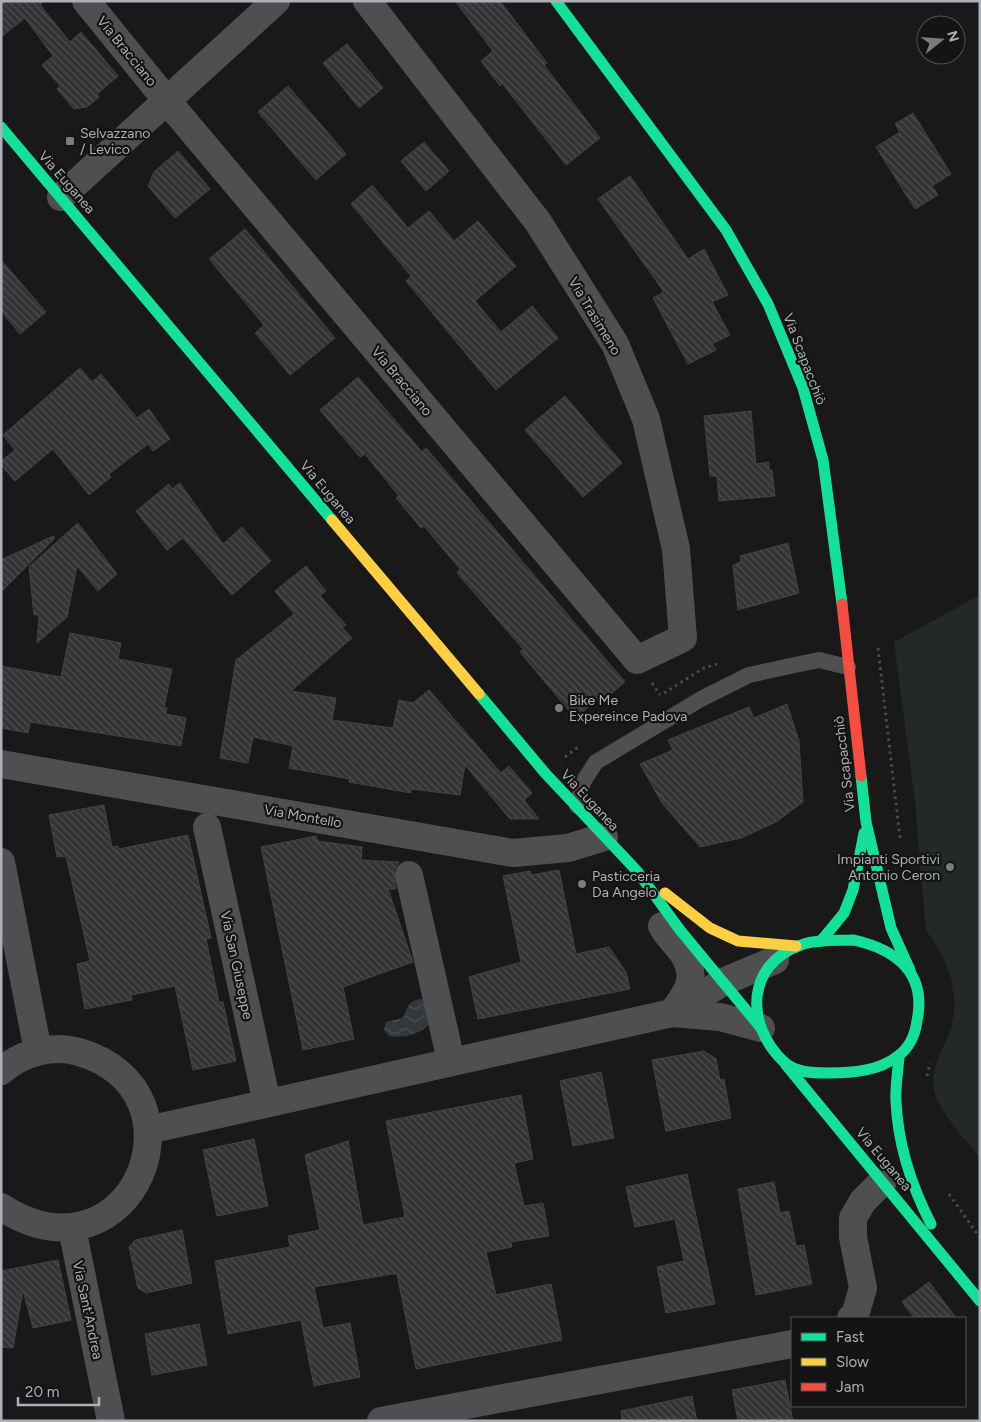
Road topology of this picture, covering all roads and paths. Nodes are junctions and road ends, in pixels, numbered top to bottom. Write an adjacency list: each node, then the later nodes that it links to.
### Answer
1 (86, 1): 5 (street, Via Bracciano)
2 (276, 1): 5 (street)
3 (367, 1): 8 (street, Via Trasimeno)
4 (556, 1): 9 (street, Via Scapacchiò)
5 (168, 102): 7 (street); 8 (street, Via Bracciano)
6 (1, 127): 7 (street, Via Euganea)
7 (61, 197): 11 (street, Via Euganea)
8 (636, 660)
9 (848, 667): 11 (lane); 12 (street, Via Scapacchiò)
10 (1, 764): 14 (street, Via Montello)
11 (578, 806): 14 (street, Via Euganea)
12 (866, 822): 18 (street, Via Scapacchiò); 20 (street, Via Scapacchiò)
13 (207, 827): 29 (street, Via San Giuseppe)
14 (604, 838): 16 (street, Via Euganea)
15 (1, 862): 24 (street)
16 (637, 872): 19 (street, Via Euganea); 21 (street, Via Euganea); 22 (street)
17 (409, 875): 26 (street)
18 (821, 941): 19 (street, Via Euganea); 20 (street, Via Euganea)
19 (785, 953): 21 (street); 23 (street, Via Euganea)
20 (910, 970): 25 (street)
21 (723, 982): 22 (street); 23 (street, Via Euganea)
22 (672, 1013): 23 (street); 26 (street)
23 (761, 1028): 27 (street, Via Euganea)
24 (38, 1051): 28 (street); 30 (street)
25 (900, 1056): 27 (street); 34 (street, Via Euganea)
26 (451, 1061): 29 (street)
27 (786, 1065): 31 (street, Via Euganea)
28 (1, 1071)
29 (267, 1103): 30 (street)
30 (148, 1130): 33 (street)
31 (883, 1181): 34 (street, Via Euganea); 36 (street)
32 (1, 1207): 33 (street)
33 (72, 1228): 38 (street, Via Sant'Andrea)
34 (959, 1273): 35 (street, Via Euganea)
35 (980, 1301)
36 (852, 1317)
37 (791, 1344): 39 (street)
38 (111, 1421)
39 (381, 1421)

